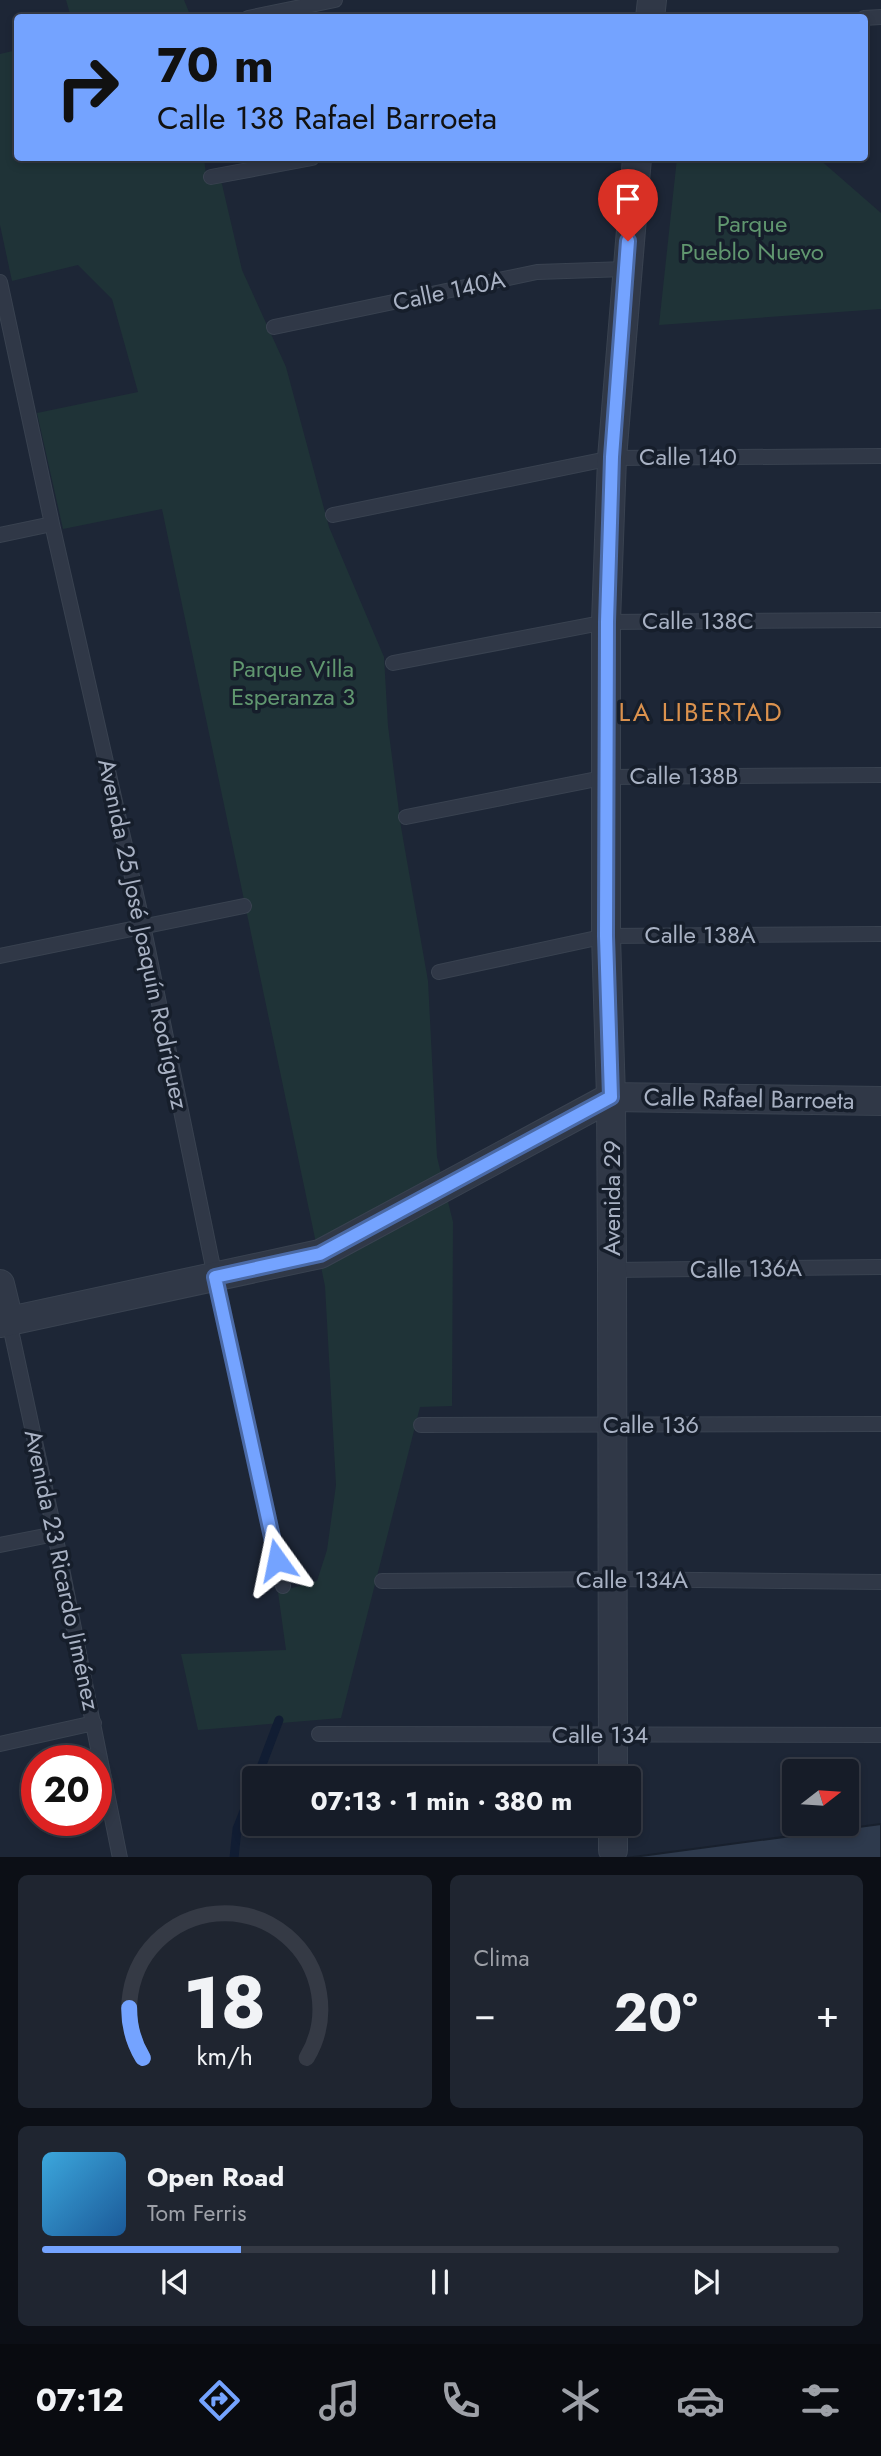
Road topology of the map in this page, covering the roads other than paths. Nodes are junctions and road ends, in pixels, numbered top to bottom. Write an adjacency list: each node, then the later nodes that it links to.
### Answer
1 (335, 0): 2 (lane)
2 (267, 14)
3 (296, 161): 5 (lane)
4 (637, 161): 6 (street, Avenida 29)
5 (211, 177)
6 (626, 269): 8 (lane, Calle 140A); 10 (street, Avenida 29)
7 (0, 282): 12 (lane, Avenida 25 José Joaquín Rodríguez)
8 (274, 327)
9 (881, 456): 10 (lane, Calle 140)
10 (612, 457): 11 (lane, Calle 140); 15 (street, Avenida 29)
11 (333, 515)
12 (51, 524): 13 (lane); 21 (lane, Avenida 25 José Joaquín Rodríguez)
13 (0, 535)
14 (881, 620): 15 (lane, Calle 138C)
15 (607, 622): 16 (lane, Calle 138C); 18 (street, Avenida 29)
16 (393, 663)
17 (881, 775): 18 (lane, Calle 138B)
18 (607, 777): 19 (lane, Calle 138B); 23 (street, Avenida 29)
19 (406, 817)
20 (244, 906): 21 (lane)
21 (143, 925): 24 (lane); 30 (lane, Avenida 25 José Joaquín Rodríguez)
22 (881, 934): 23 (lane, Calle 138A)
23 (606, 936): 25 (lane, Calle 138A); 26 (street, Avenida 29)
24 (0, 956)
25 (439, 972)
26 (611, 1097): 27 (street, Calle Rafael Barroeta); 29 (street, Avenida 29); 30 (street, Calle Rafael Barroeta)
27 (881, 1101)
28 (880, 1267): 29 (lane, Calle 136A)
29 (612, 1270): 35 (street, Avenida 29)
30 (215, 1277): 32 (street, Calle Rafael Barroeta); 41 (lane, Avenida 25 José Joaquín Rodríguez)
31 (0, 1284): 32 (street, Avenida 23 Ricardo Jiménez)
32 (4, 1322): 36 (lane, Avenida 23 Ricardo Jiménez)
33 (881, 1424): 35 (lane, Calle 136)
34 (421, 1425): 35 (lane, Calle 136)
35 (612, 1425): 38 (street, Avenida 29)
36 (55, 1534): 37 (lane); 42 (lane, Avenida 23 Ricardo Jiménez)
37 (0, 1545)
38 (612, 1579): 39 (lane, Calle 134A); 40 (lane, Calle 134A); 44 (street, Avenida 29)
39 (382, 1581)
40 (881, 1582)
41 (283, 1586)
42 (94, 1723): 46 (lane); 48 (lane, Avenida 23 Ricardo Jiménez)
43 (319, 1734): 44 (lane, Calle 134)
44 (613, 1735): 45 (lane, Calle 134); 47 (street, Avenida 29)
45 (881, 1735)
46 (0, 1744)
47 (613, 1766)
48 (120, 1857)

